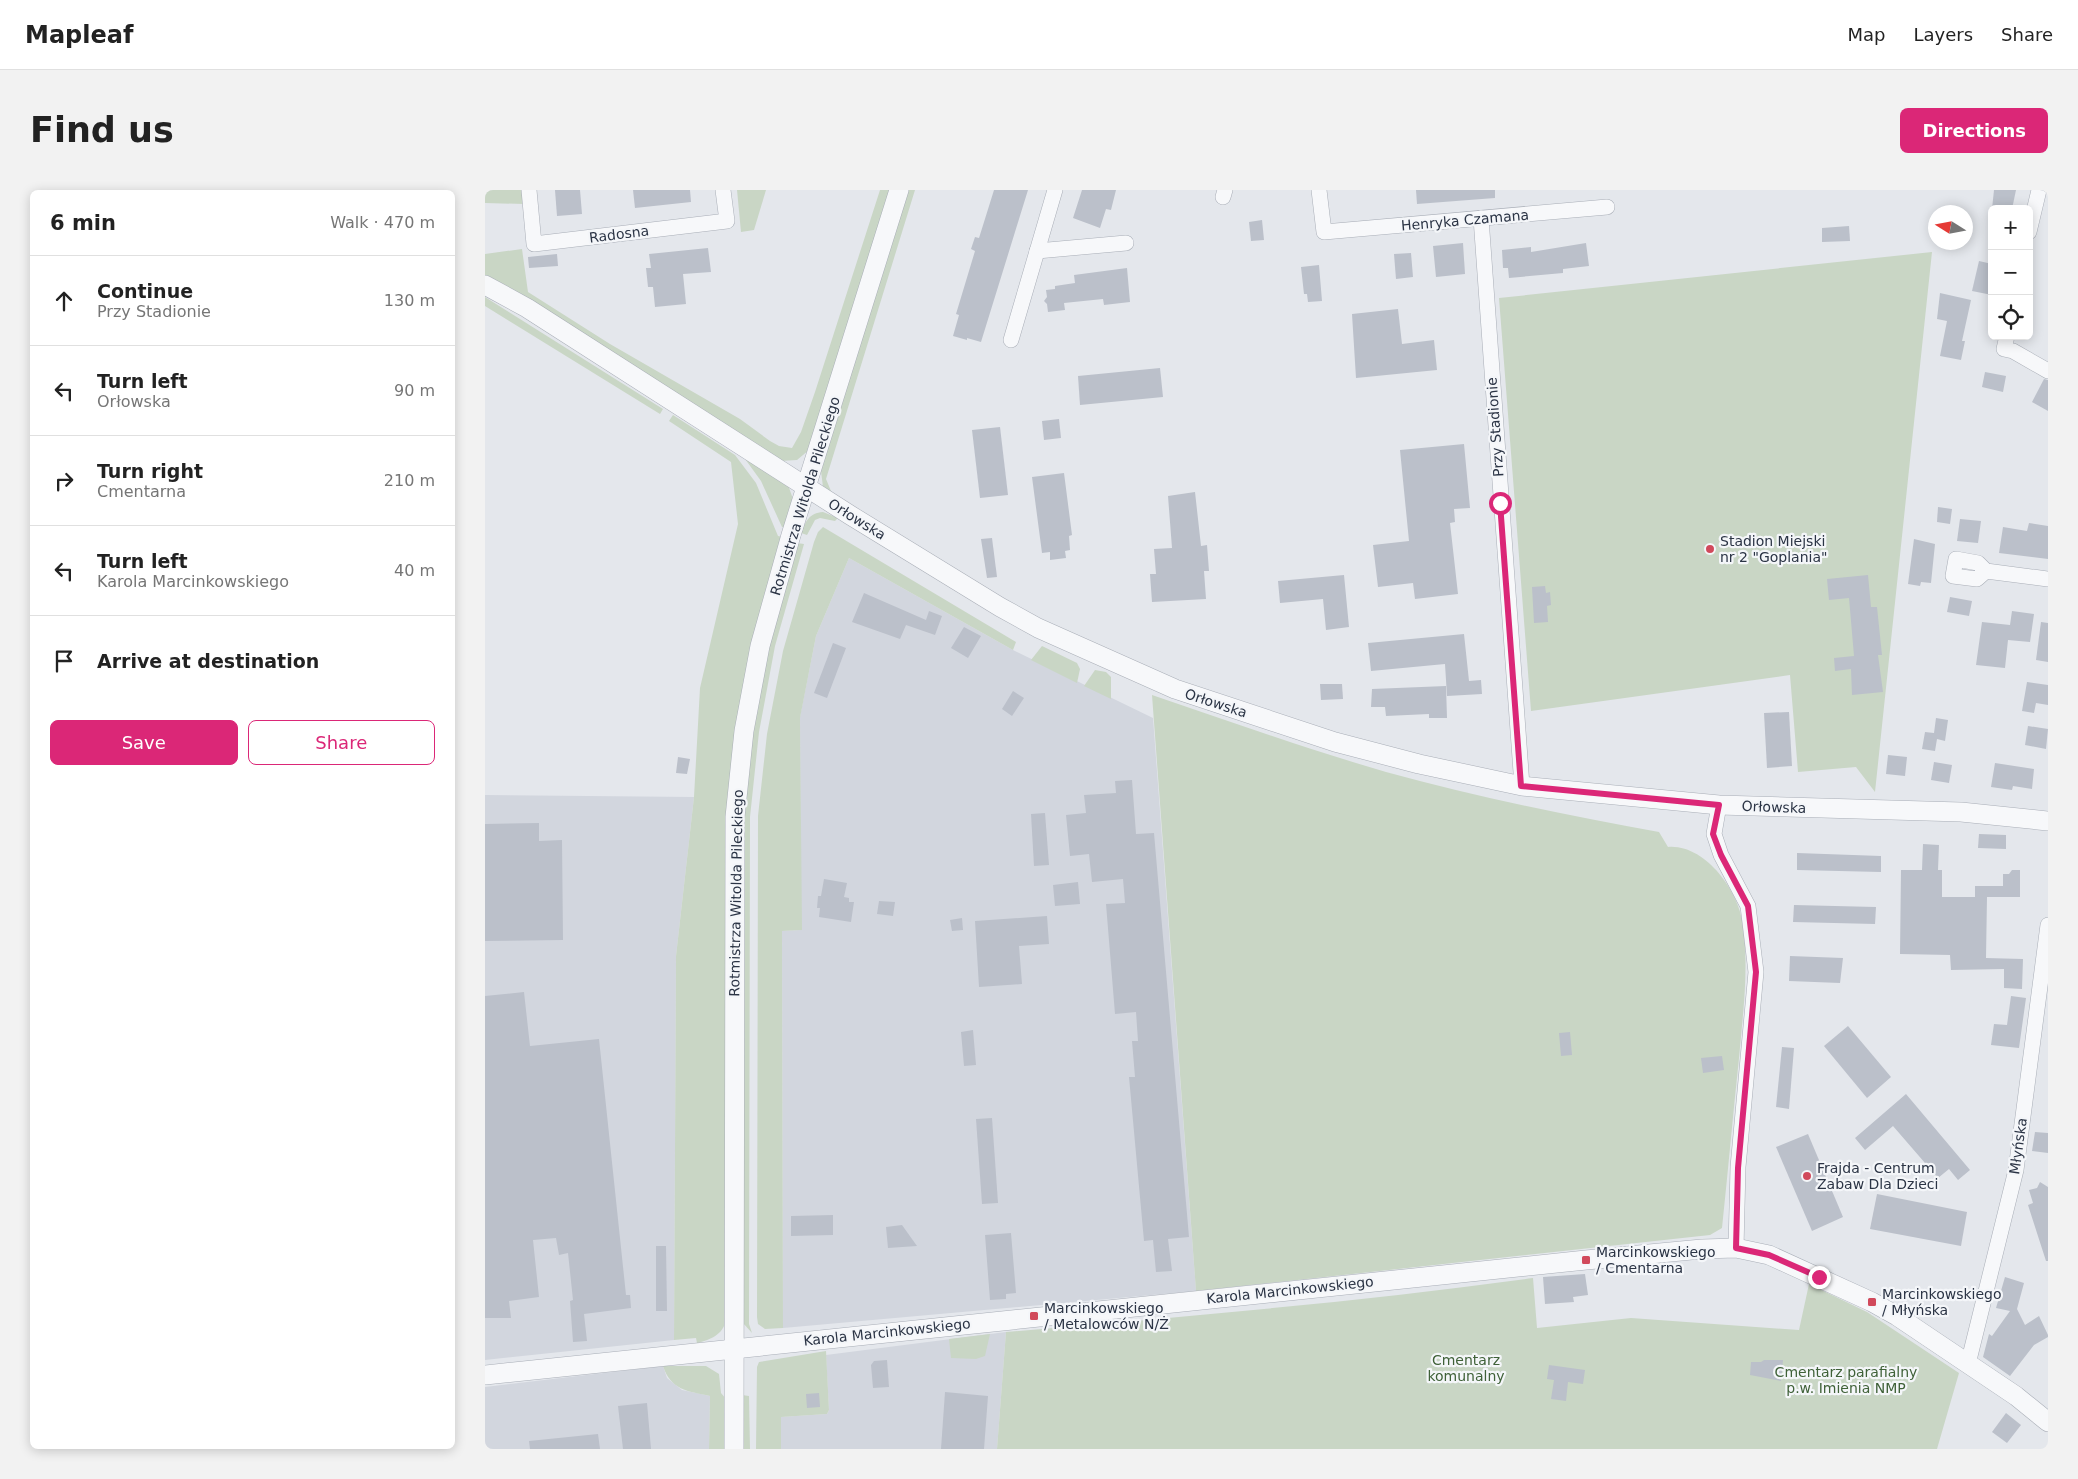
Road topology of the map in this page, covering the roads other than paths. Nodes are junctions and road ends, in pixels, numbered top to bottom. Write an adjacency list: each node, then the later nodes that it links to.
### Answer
1 (529, 190): 2 (street, Radosna)
2 (723, 190)
3 (899, 190): 16 (street, Rotmistrza Witolda Pileckiego)
4 (1055, 190): 11 (street)
5 (1319, 190): 9 (street, Henryka Czamana)
6 (2039, 190): 8 (street)
7 (1607, 207): 9 (street, Henryka Czamana)
8 (2033, 215)
9 (1481, 218): 19 (street, Przy Stadionie)
10 (1126, 243): 11 (street)
11 (1037, 251): 13 (street)
12 (485, 285): 16 (street, Orłowska)
13 (1011, 340)
14 (2006, 340): 15 (street)
15 (2048, 371)
16 (807, 488): 19 (street, Orłowska); 24 (street, Rotmistrza Witolda Pileckiego)
17 (1986, 571): 18 (street)
18 (2048, 578)
19 (1521, 786): 20 (street, Orłowska)
20 (1719, 805): 21 (street, Orłowska); 23 (street)
21 (2048, 821)
22 (2048, 925): 25 (street, Młyńska)
23 (1736, 1248): 24 (street, Karola Marcinkowskiego); 25 (street, Karola Marcinkowskiego)
24 (734, 1348): 26 (street, Karola Marcinkowskiego); 28 (street, Rotmistrza Witolda Pileckiego)
25 (1968, 1364): 27 (street, Karola Marcinkowskiego)
26 (485, 1375)
27 (2048, 1422)
28 (734, 1449)

